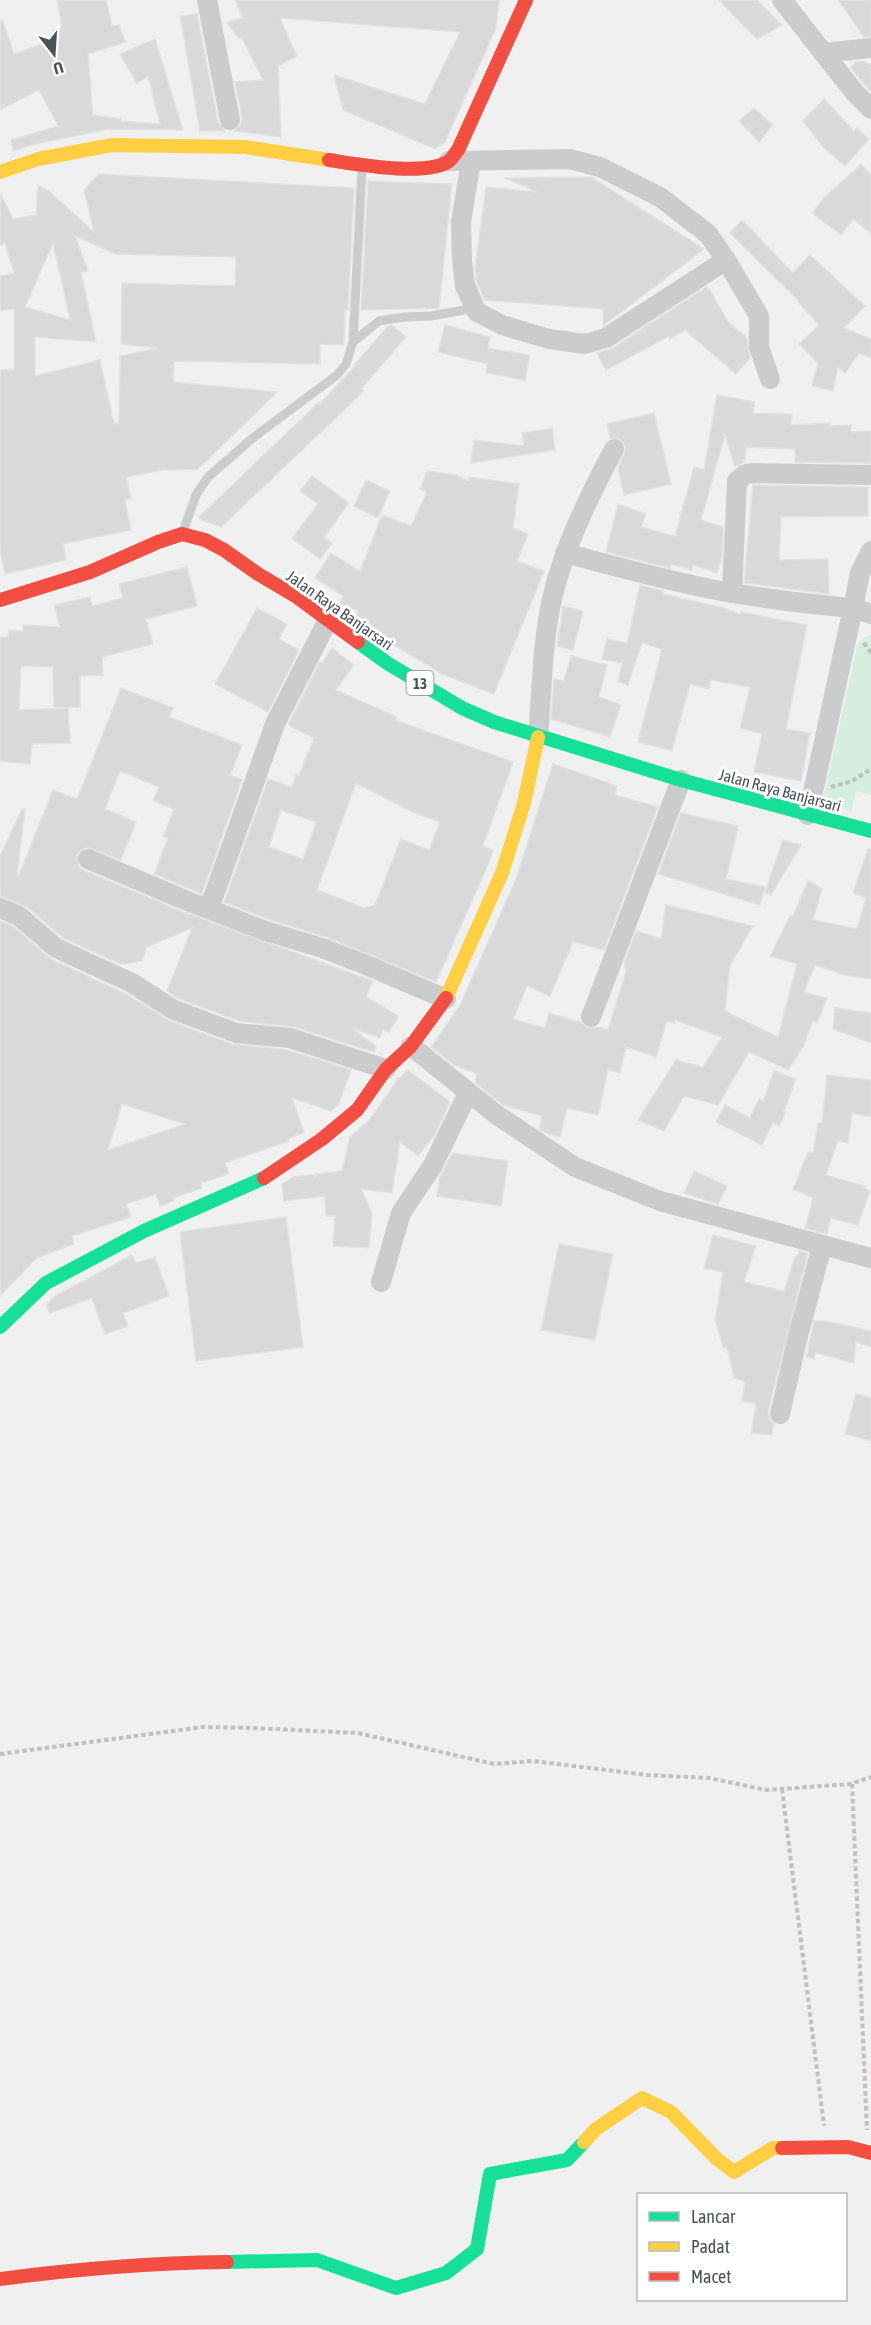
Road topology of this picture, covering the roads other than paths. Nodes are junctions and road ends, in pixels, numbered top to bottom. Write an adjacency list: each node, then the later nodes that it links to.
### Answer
1 (207, 0): 7 (street)
2 (526, 0): 8 (main road)
3 (786, 2): 5 (street)
4 (871, 48): 5 (street)
5 (823, 53): 6 (street)
6 (871, 110)
7 (230, 120)
8 (449, 161): 9 (street); 10 (main road)
9 (471, 161): 12 (street); 13 (street)
10 (362, 165): 11 (main road); 14 (lane)
11 (0, 172)
12 (726, 260): 13 (street); 15 (street)
13 (475, 308): 14 (lane)
14 (353, 342): 18 (lane)
15 (771, 379)
16 (614, 449): 20 (street)
17 (871, 475): 21 (street)
18 (182, 534): 22 (main road); 24 (main road, Jalan Raya Banjarsari / 13)
19 (871, 551): 23 (street)
20 (566, 553): 21 (street); 25 (street)
21 (732, 593): 23 (street)
22 (0, 600)
23 (862, 611): 27 (street)
24 (328, 620): 25 (main road, Jalan Raya Banjarsari / 13); 31 (street)
25 (538, 737): 26 (main road, Jalan Raya Banjarsari / 13); 32 (main road)
26 (681, 780): 27 (main road, Jalan Raya Banjarsari / 13); 33 (street)
27 (808, 815): 28 (main road, Jalan Raya Banjarsari / 13)
28 (871, 831)
29 (88, 860): 31 (street)
30 (0, 908): 35 (street)
31 (209, 909): 32 (street)
32 (446, 999): 34 (main road)
33 (591, 1017)
34 (411, 1046): 35 (main road); 36 (street)
35 (386, 1070): 40 (main road)
36 (468, 1093): 37 (street); 39 (street)
37 (822, 1246): 38 (street); 41 (street)
38 (871, 1258)
39 (381, 1282)
40 (0, 1327)
41 (780, 1414)
42 (869, 2152): 43 (main road)
43 (0, 2279)

